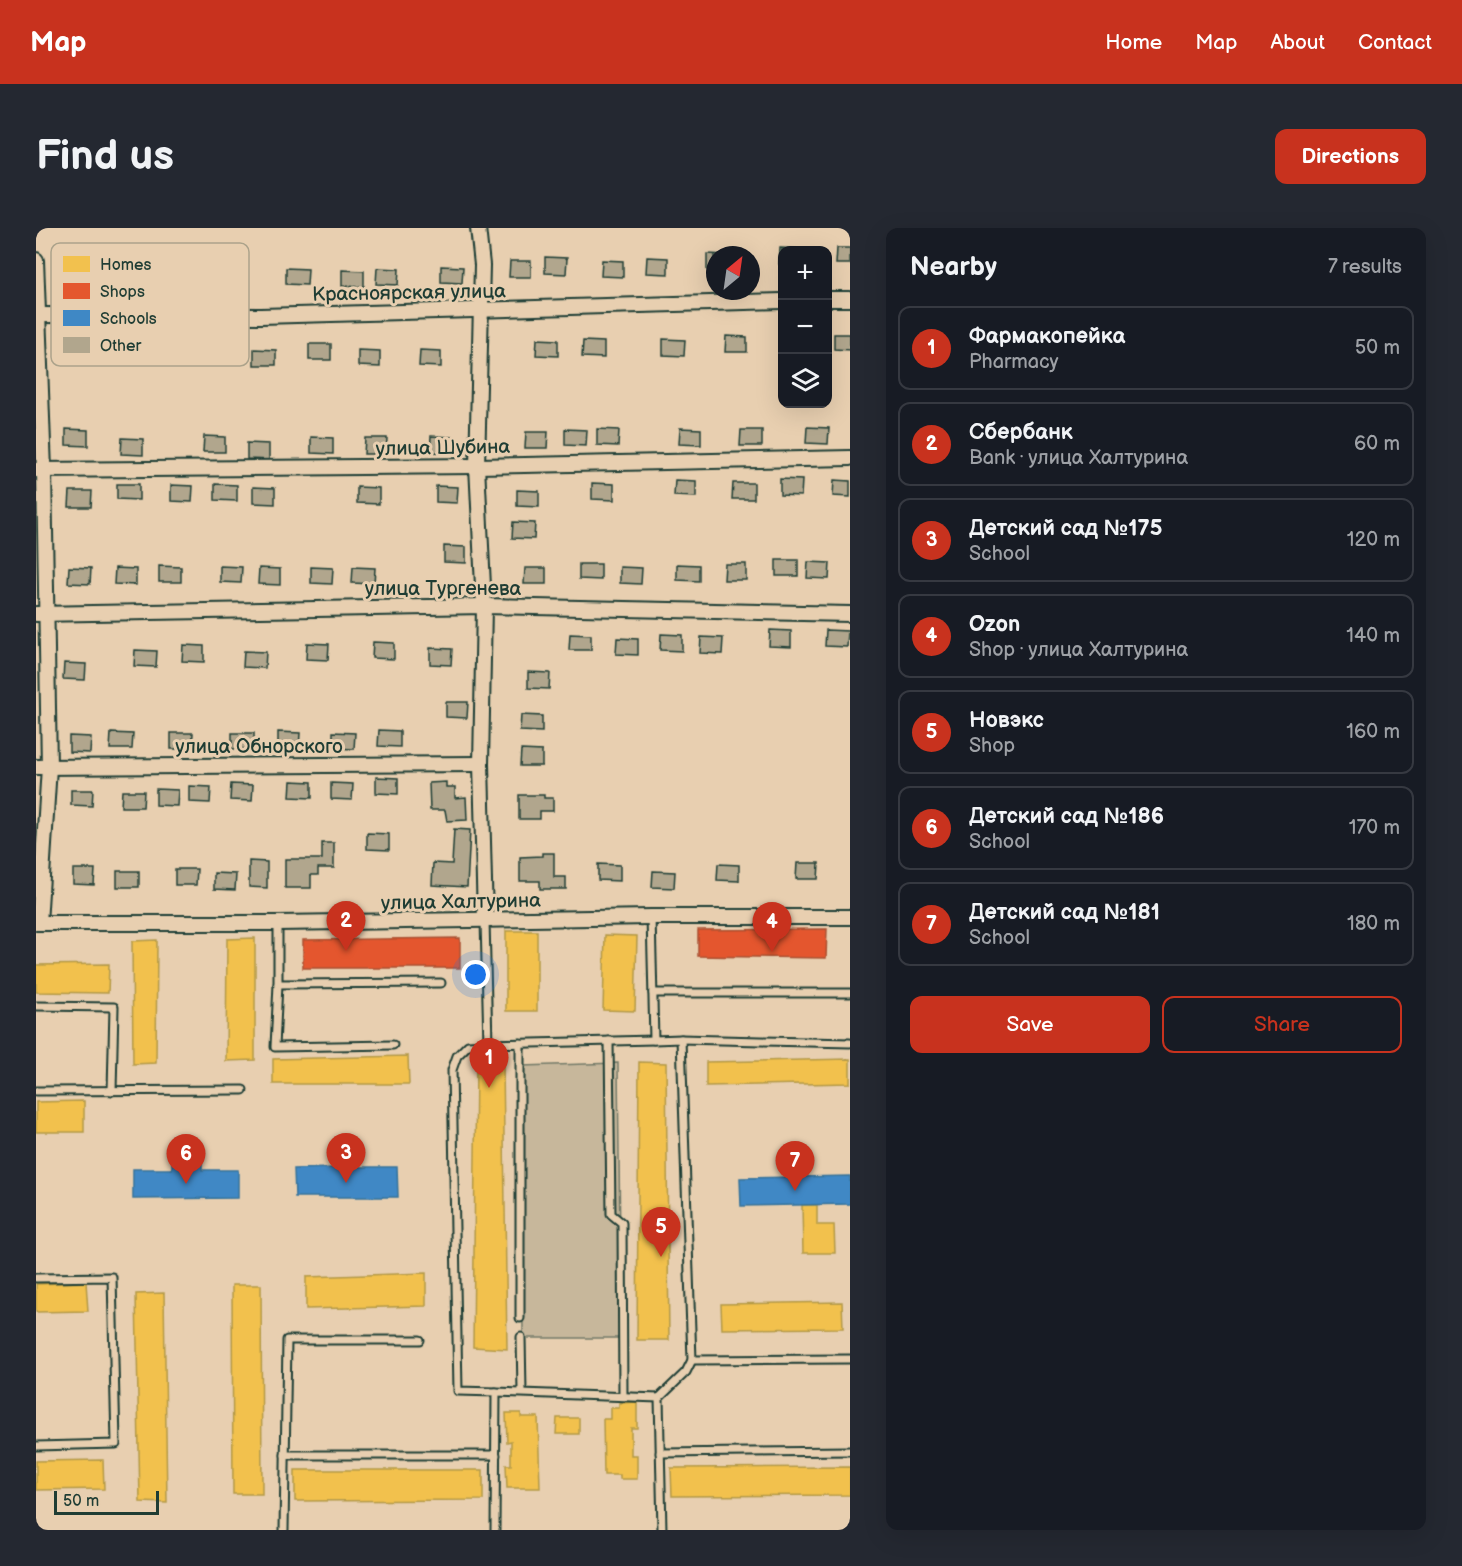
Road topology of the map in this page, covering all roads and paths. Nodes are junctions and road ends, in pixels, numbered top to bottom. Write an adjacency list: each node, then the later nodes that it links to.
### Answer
1 (478, 228): 6 (street)
2 (36, 260): 7 (street)
3 (850, 299): 4 (street)
4 (832, 300)
5 (778, 301): 6 (street, Красноярская улица)
6 (480, 310): 8 (street, Красноярская улица); 10 (street)
7 (37, 315): 11 (street)
8 (249, 316)
9 (850, 458): 10 (street, улица Шубина)
10 (477, 466): 11 (street, улица Шубина); 12 (street)
11 (40, 470): 13 (street)
12 (483, 606): 13 (street, улица Тургенева); 14 (street, улица Тургенева); 15 (street)
13 (41, 614): 16 (street)
14 (850, 614)
15 (481, 764): 16 (street, улица Обнорского); 19 (street)
16 (42, 767): 20 (street)
17 (651, 917): 18 (street, улица Халтурина); 19 (street, улица Халтурина); 24 (lane)
18 (850, 917)
19 (485, 920): 21 (street, улица Халтурина); 32 (lane)
20 (38, 923): 21 (street, улица Халтурина)
21 (278, 923): 23 (lane)
22 (441, 983): 23 (lane)
23 (279, 984): 33 (lane)
24 (653, 993): 25 (lane); 28 (lane)
25 (850, 993)
26 (36, 1006): 36 (lane)
27 (681, 1039): 28 (lane); 30 (lane); 42 (lane)
28 (654, 1040): 29 (lane)
29 (609, 1041): 31 (lane); 45 (lane)
30 (850, 1042)
31 (520, 1043): 32 (lane); 38 (lane)
32 (488, 1044): 43 (lane)
33 (393, 1045)
34 (243, 1090): 36 (lane)
35 (36, 1091): 36 (lane)
36 (112, 1091)
37 (36, 1278): 47 (lane)
38 (520, 1318)
39 (521, 1337): 44 (lane)
40 (420, 1340): 50 (lane)
41 (850, 1359): 42 (lane)
42 (692, 1360): 46 (lane)
43 (496, 1392): 44 (lane); 51 (lane)
44 (522, 1392): 45 (lane)
45 (622, 1396): 46 (lane)
46 (659, 1398): 49 (lane)
47 (36, 1446)
48 (850, 1451): 49 (lane)
49 (660, 1453): 54 (lane)
50 (285, 1455): 51 (lane); 52 (lane)
51 (496, 1455): 53 (lane)
52 (284, 1530)
53 (495, 1530)
54 (662, 1530)

